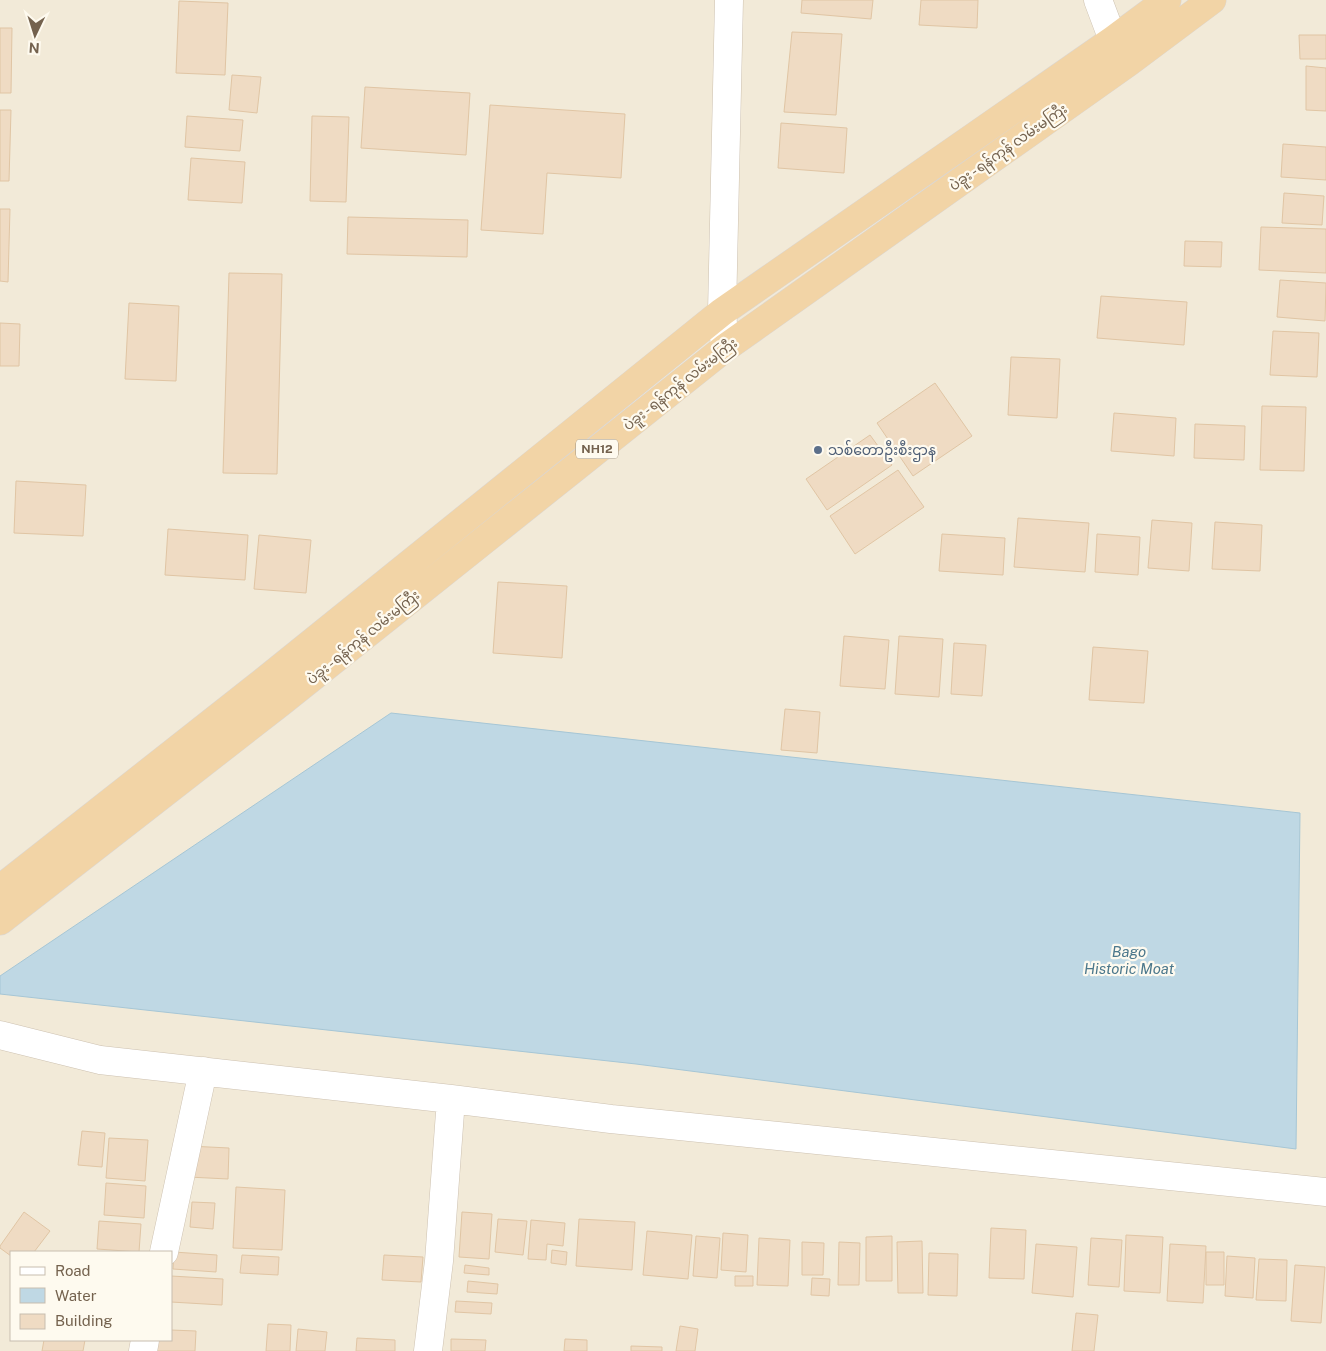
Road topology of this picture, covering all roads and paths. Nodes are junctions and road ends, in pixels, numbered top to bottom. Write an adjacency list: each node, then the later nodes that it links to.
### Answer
1 (729, 0): 7 (street)
2 (1098, 0): 5 (street)
3 (1167, 0): 5 (highway, ပဲခူး - ရန်ကုန် လမ်းမကြီး / NH12)
4 (1212, 0): 6 (highway, ပဲခူး - ရန်ကုန် လမ်းမကြီး / NH12)
5 (1113, 40): 6 (street); 7 (highway, ပဲခူး - ရန်ကုန် လမ်းမကြီး / NH12)
6 (1129, 62): 8 (highway, ပဲခူး - ရန်ကုန် လမ်းမကြီး / NH12)
7 (722, 312): 8 (street); 9 (highway, ပဲခူး - ရန်ကုန် လမ်းမကြီး / NH12)
8 (725, 348): 10 (highway, ပဲခူး - ရန်ကုန် လမ်းမကြီး / NH12)
9 (0, 889)
10 (0, 921)
11 (0, 1035): 12 (street)
12 (203, 1071): 13 (street); 15 (street)
13 (451, 1099): 14 (street); 16 (street)
14 (1326, 1192)
15 (164, 1251)
16 (428, 1351)

